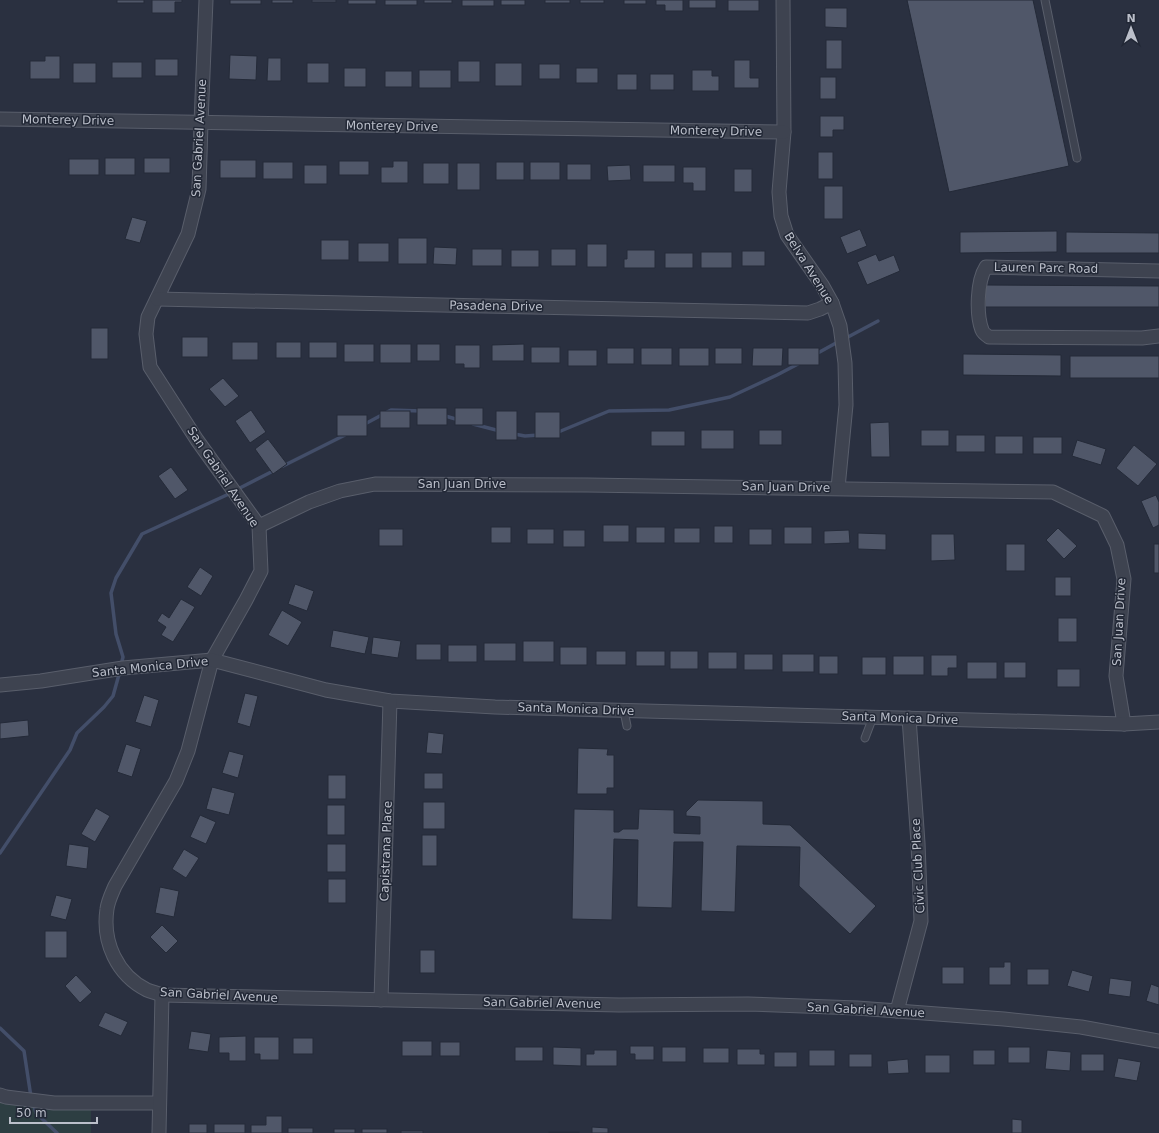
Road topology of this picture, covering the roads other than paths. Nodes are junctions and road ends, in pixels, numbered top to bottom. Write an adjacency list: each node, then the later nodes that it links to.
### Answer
1 (206, 0): 5 (street, San Gabriel Avenue)
2 (783, 0): 6 (street, Belva Avenue)
3 (1045, 0): 7 (lane)
4 (0, 119): 5 (street, Monterey Drive)
5 (200, 123): 6 (street, Monterey Drive); 9 (street, San Gabriel Avenue)
6 (784, 132): 10 (street, Belva Avenue)
7 (1077, 158)
8 (1159, 271): 11 (street, Lauren Parc Road)
9 (157, 299): 10 (street, Pasadena Drive); 13 (street, San Gabriel Avenue)
10 (832, 303): 12 (street, Belva Avenue)
11 (1159, 336)
12 (838, 488): 13 (street, San Juan Drive); 21 (street, San Juan Drive)
13 (259, 526): 14 (street, San Gabriel Avenue)
14 (212, 660): 15 (street, Santa Monica Drive); 16 (street, Santa Monica Drive); 24 (street, San Gabriel Avenue)
15 (0, 685)
16 (390, 701): 17 (street, Santa Monica Drive); 25 (street, Capistrana Place)
17 (624, 711): 18 (street, Santa Monica Drive); 22 (lane)
18 (873, 717): 19 (street, Santa Monica Drive); 23 (lane)
19 (909, 718): 21 (street, Santa Monica Drive); 26 (street, Civic Club Place)
20 (1159, 722): 21 (street, Santa Monica Drive)
21 (1124, 724)
22 (627, 726)
23 (865, 738)
24 (162, 995): 25 (street, San Gabriel Avenue); 29 (street)
25 (381, 1000): 26 (street, San Gabriel Avenue)
26 (897, 1011): 27 (street, San Gabriel Avenue)
27 (1159, 1041)
28 (0, 1095): 29 (street)
29 (159, 1103): 30 (street)
30 (159, 1133)

